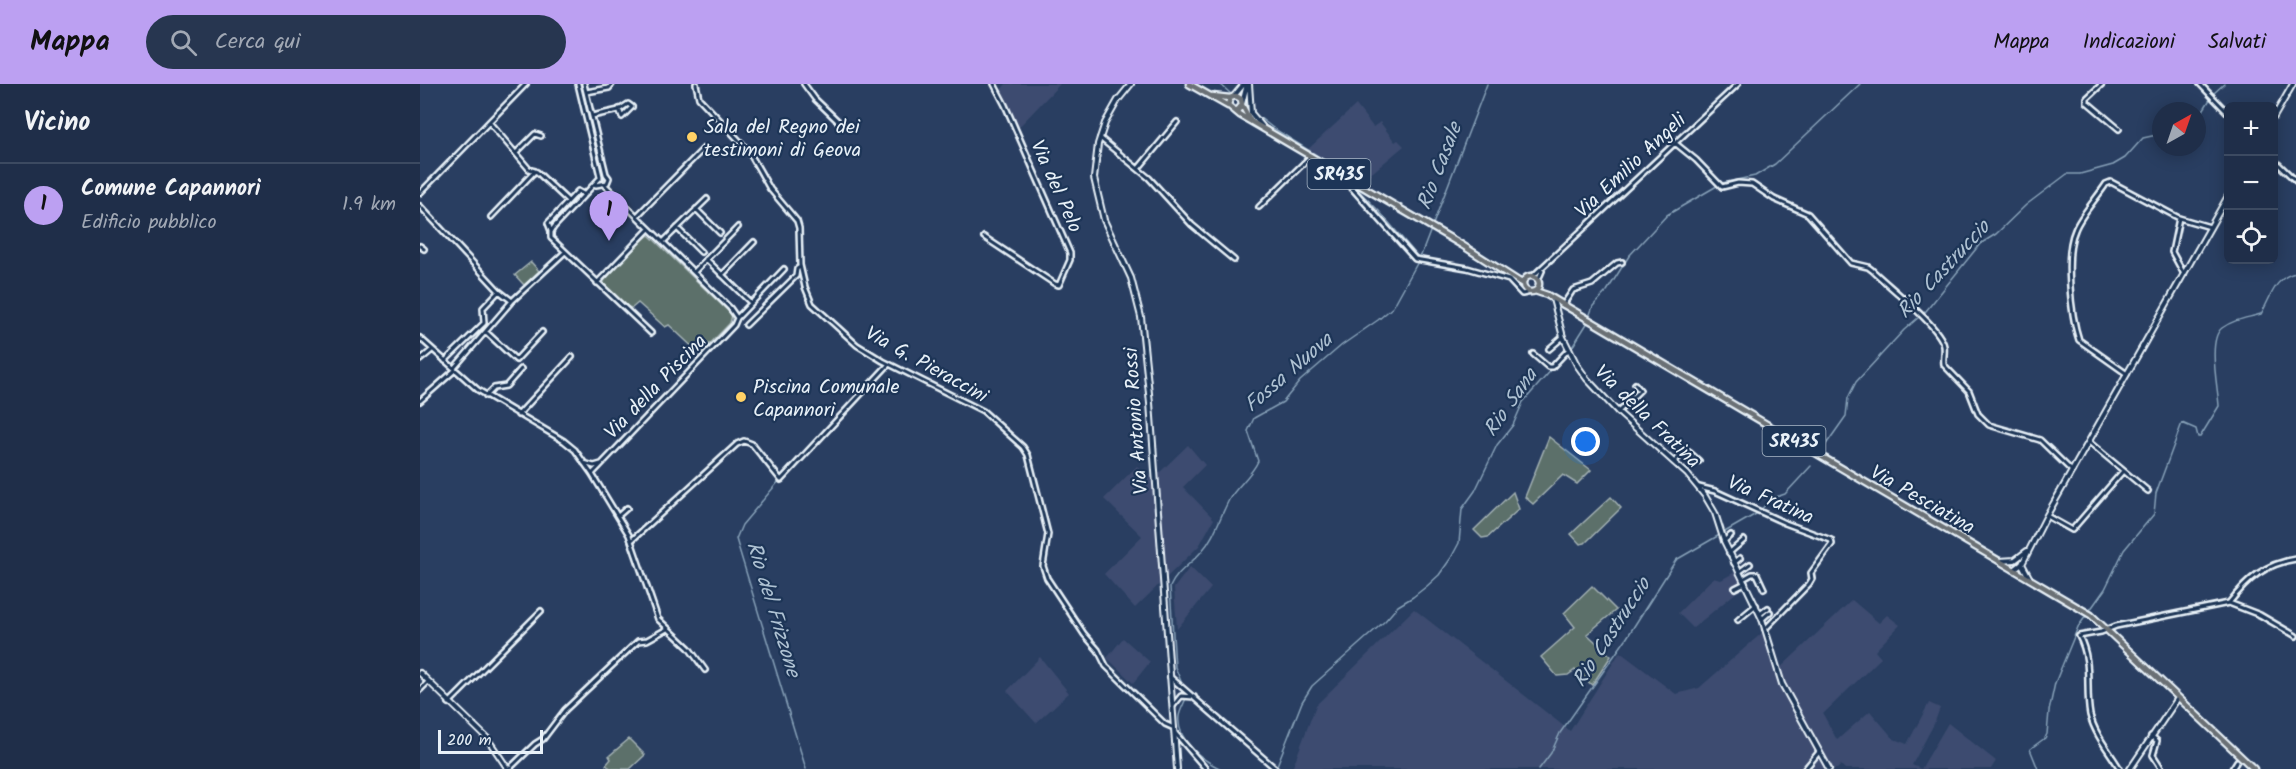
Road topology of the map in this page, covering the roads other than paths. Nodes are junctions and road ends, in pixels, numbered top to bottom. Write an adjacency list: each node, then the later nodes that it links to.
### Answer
1 (526, 84): 24 (street)
2 (578, 84): 40 (street)
3 (584, 84): 15 (street)
4 (612, 84): 15 (street)
5 (696, 84): 74 (street, Via G. Pieraccini)
6 (804, 84): 27 (street)
7 (994, 84): 64 (street, Via del Pelo)
8 (1189, 84): 16 (main road, Via Pesciatina / SR435)
9 (1247, 84): 17 (street); 18 (street); 29 (street)
10 (1738, 84): 32 (street, Via Emilio Angeli)
11 (2102, 84): 28 (street)
12 (2200, 84): 20 (street)
13 (2292, 84): 22 (street)
14 (1131, 85): 31 (street, Via Antonio Rossi)
15 (586, 92): 23 (street)
16 (1209, 95): 17 (main road, Via Pesciatina / SR435); 19 (main road, Via Pesciatina / SR435)
17 (1232, 97): 18 (main road); 19 (main road)
18 (1242, 105): 19 (main road); 26 (main road)
19 (1231, 108): 26 (main road, Via Pesciatina / SR435)
20 (2224, 108)
21 (620, 110): 21 (street); 23 (street)
22 (2278, 110)
23 (592, 116): 39 (street)
24 (489, 122): 34 (street); 47 (street)
25 (1177, 122): 37 (street)
26 (1251, 122): 29 (main road, Via Pesciatina / SR435)
27 (840, 124)
28 (2119, 129)
29 (1269, 133): 35 (main road, Via Pesciatina / SR435)
30 (541, 136): 34 (street)
31 (1100, 138): 37 (street); 159 (street, Via Antonio Rossi)
32 (1674, 143): 79 (street, Via Emilio Angeli); 119 (street)
33 (704, 148): 55 (street)
34 (516, 153): 38 (street)
35 (1310, 157): 41 (main road, Via Pesciatina / SR435); 53 (street)
36 (2278, 164): 43 (street)
37 (1138, 170): 72 (street)
38 (535, 171): 50 (street); 56 (street)
39 (606, 174): 40 (street); 42 (street)
40 (600, 177): 44 (street); 45 (street)
41 (1349, 179): 81 (main road, Via Pesciatina / SR435); 84 (street)
42 (609, 181): 44 (street); 46 (street)
43 (2296, 181)
44 (603, 183): 45 (street); 46 (street)
45 (594, 186): 48 (street)
46 (612, 191): 55 (street)
47 (420, 193)
48 (585, 195): 50 (street); 62 (street)
49 (707, 199): 54 (street)
50 (568, 201): 62 (street)
51 (2224, 204): 59 (street)
52 (420, 206): 82 (street)
53 (1259, 207)
54 (696, 210): 60 (street); 63 (street)
55 (637, 216): 61 (street)
56 (491, 217)
57 (2179, 218): 59 (street); 77 (street); 107 (street)
58 (738, 227): 71 (street)
59 (2210, 227): 77 (street)
60 (677, 228): 65 (street); 70 (street)
61 (649, 229): 65 (street); 80 (street)
62 (551, 232): 69 (street)
63 (720, 233)
64 (984, 237)
65 (663, 242): 76 (street)
66 (754, 242): 78 (street)
67 (420, 246): 68 (street)
68 (424, 249)
69 (565, 252): 80 (street); 87 (street)
70 (701, 252)
71 (706, 259): 76 (street); 78 (street)
72 (1234, 260)
73 (1622, 262): 89 (street)
74 (800, 267): 91 (street); 104 (street, Via G. Pieraccini)
75 (783, 269): 88 (street, Via della Piscina)
76 (693, 272): 90 (street)
77 (2184, 274): 107 (street)
78 (722, 275): 88 (street)
79 (1537, 280): 81 (main road, Via Pesciatina / SR435); 83 (main road); 85 (main road, Via Pesciatina / SR435)
80 (597, 283): 94 (street)
81 (1524, 283): 83 (main road, Via Pesciatina / SR435); 84 (street)
82 (499, 291): 87 (street); 103 (street)
83 (1533, 291): 84 (street); 85 (main road, Via Pesciatina / SR435)
84 (1519, 292)
85 (1547, 296): 86 (main road, Via Pesciatina / SR435)
86 (1553, 299): 89 (main road, Via Pesciatina / SR435); 95 (street, Via della Fratina)
87 (512, 301): 92 (street)
88 (751, 303): 90 (street, Via della Piscina)
89 (1563, 305): 135 (main road, Via Pesciatina / SR435)
90 (737, 318): 114 (street, Via della Piscina)
91 (746, 325)
92 (485, 332): 93 (street); 105 (street)
93 (542, 332)
94 (651, 333)
95 (1563, 337): 97 (street); 99 (street, Via della Fratina)
96 (420, 338): 98 (street)
97 (1549, 349)
98 (432, 350): 102 (street); 103 (street)
99 (1569, 351): 100 (street); 111 (street, Via della Fratina)
100 (1533, 354)
101 (572, 357): 112 (street)
102 (420, 360)
103 (445, 361): 105 (street)
104 (889, 364): 128 (street); 169 (street, Via G. Pieraccini)
105 (455, 369): 109 (street); 110 (street)
106 (521, 369): 109 (street)
107 (2127, 374): 113 (street)
108 (1635, 384): 111 (street)
109 (486, 396): 112 (street)
110 (420, 401)
111 (1618, 412): 116 (street, Via della Fratina)
112 (518, 415): 117 (street)
113 (2088, 442): 118 (street); 119 (street)
114 (605, 461): 117 (street); 120 (street, Via della Piscina)
115 (1699, 461): 116 (street)
116 (1674, 462): 121 (street, Via della Fratina)
117 (584, 463): 120 (street)
118 (2123, 471): 122 (street); 124 (street)
119 (2072, 472): 124 (street)
120 (592, 474): 125 (street)
121 (1699, 487): 127 (street, Via della Fratina); 154 (street, Via Fratina)
122 (2148, 491)
123 (627, 508): 125 (street)
124 (2047, 515): 130 (street)
125 (618, 516): 128 (street)
126 (1731, 535): 127 (street)
127 (1722, 536): 131 (street, Via della Fratina)
128 (631, 540): 153 (street)
129 (1744, 540): 131 (street)
130 (2028, 550): 134 (street); 138 (street)
131 (1729, 553): 136 (street, Via della Fratina)
132 (1740, 558): 136 (street)
133 (2296, 559): 145 (street)
134 (2015, 560): 135 (street); 139 (street)
135 (1998, 561): 139 (main road, Via Pesciatina / SR435)
136 (1734, 563): 140 (street, Via della Fratina)
137 (1750, 564): 140 (street)
138 (2022, 564): 139 (street); 141 (street)
139 (2014, 570): 141 (main road, Via Pesciatina / SR435)
140 (1739, 572): 142 (street, Via della Fratina)
141 (2031, 580): 155 (main road, Via Pesciatina / SR435)
142 (1744, 581): 143 (street); 144 (street); 146 (street, Via della Fratina)
143 (1735, 588)
144 (1764, 589)
145 (2229, 603): 155 (street); 156 (street)
146 (1756, 605): 150 (street, Via della Fratina); 151 (street)
147 (1768, 608): 150 (street)
148 (541, 611): 167 (street)
149 (1770, 612): 152 (street)
150 (1760, 614): 152 (street, Via della Fratina)
151 (1738, 620)
152 (1762, 620): 154 (street, Via della Fratina)
153 (667, 629): 157 (street); 173 (street)
154 (1765, 629): 171 (street, Via della Fratina)
155 (2109, 629): 166 (main road, Via Pesciatina / SR435); 179 (street)
156 (2296, 636)
157 (705, 670)
158 (420, 673): 160 (street)
159 (1169, 676): 161 (street); 163 (street, Via Antonio Rossi)
160 (428, 682): 162 (street); 167 (street)
161 (1181, 688): 163 (street); 165 (street)
162 (420, 690)
163 (1170, 693): 164 (street); 168 (street, Via Antonio Rossi)
164 (1182, 696): 165 (street); 168 (street)
165 (1195, 697): 176 (street)
166 (2178, 698): 170 (street); 183 (main road, Via Pesciatina / SR435)
167 (449, 703): 173 (street)
168 (1172, 708): 169 (street, Via Antonio Rossi)
169 (1174, 731): 174 (street, Via Antonio Rossi); 175 (street, Via G. Pieraccini)
170 (2151, 736): 180 (street); 181 (street)
171 (1819, 752): 177 (street); 178 (street, Via della Fratina)
172 (2237, 761): 182 (street)
173 (508, 769)
174 (1177, 769)
175 (1206, 769)
176 (1276, 769)
177 (1805, 769)
178 (1829, 769)
179 (2120, 769)
180 (2130, 769)
181 (2162, 769)
182 (2232, 769)
183 (2254, 769)

